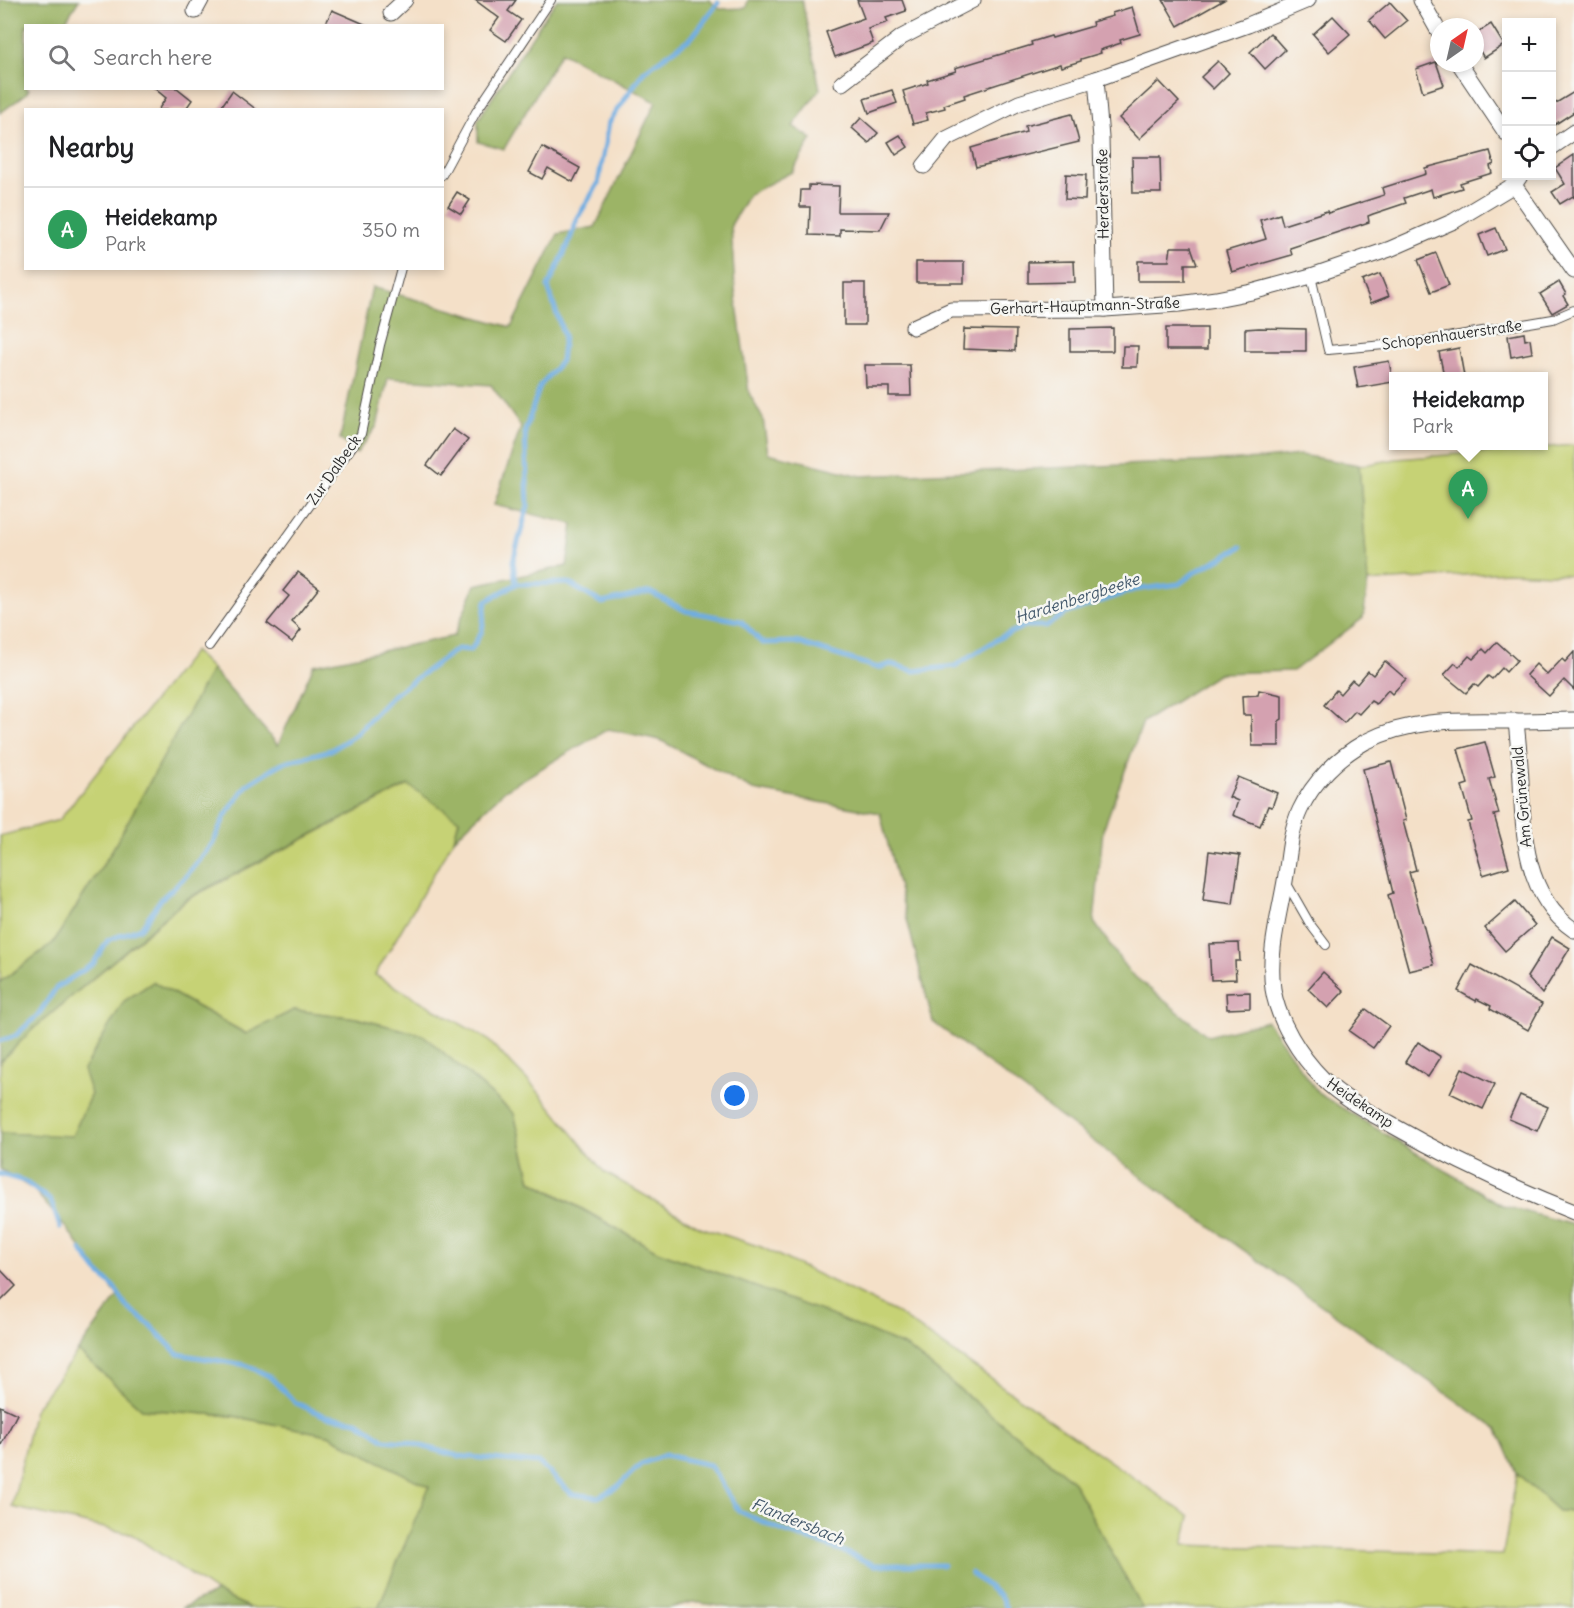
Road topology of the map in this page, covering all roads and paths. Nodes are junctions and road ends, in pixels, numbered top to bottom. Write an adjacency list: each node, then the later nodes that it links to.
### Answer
1 (405, 0): 6 (street)
2 (551, 0): 15 (lane)
3 (973, 0): 10 (street)
4 (1308, 0): 9 (street)
5 (1420, 0): 7 (street)
6 (390, 13)
7 (1431, 18)
8 (1465, 72): 11 (street)
9 (1096, 79): 14 (street); 20 (street, Herderstraße)
10 (842, 83)
11 (1502, 127)
12 (1574, 132): 13 (street)
13 (1556, 144)
14 (924, 166)
15 (444, 171)
16 (1517, 180): 18 (street); 19 (street, Gerhart-Hauptmann-Straße)
17 (400, 270): 23 (lane, Zur Dalbeck)
18 (1574, 271)
19 (1311, 276): 20 (street, Gerhart-Hauptmann-Straße); 21 (lane, Schopenhauerstraße)
20 (1105, 309): 22 (street, Gerhart-Hauptmann-Straße)
21 (1574, 310)
22 (913, 327)
23 (209, 646)
24 (1574, 720): 25 (street, Heidekamp)
25 (1516, 721): 26 (street, Heidekamp); 27 (street, Am Grünewald)
26 (1285, 880): 28 (lane); 29 (street, Heidekamp)
27 (1574, 930)
28 (1326, 945)
29 (1574, 1212)

